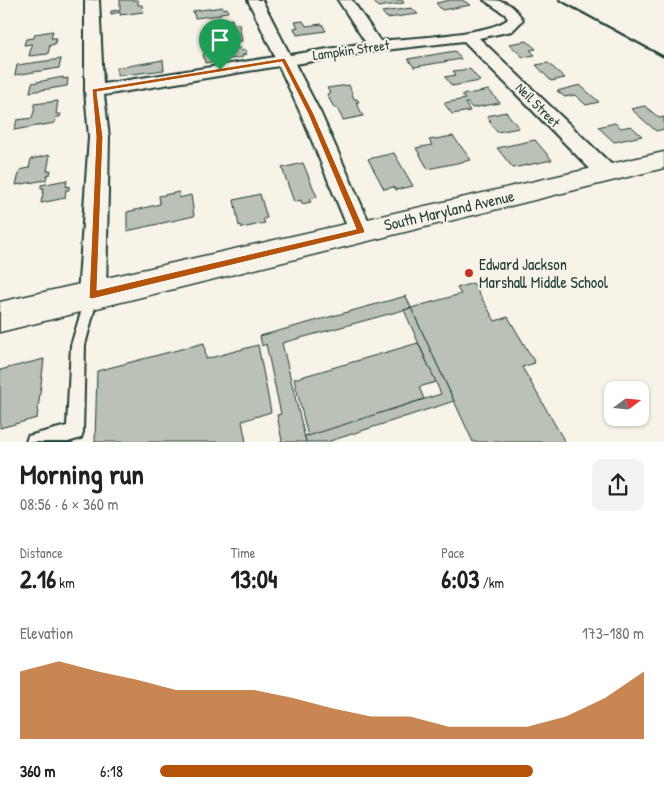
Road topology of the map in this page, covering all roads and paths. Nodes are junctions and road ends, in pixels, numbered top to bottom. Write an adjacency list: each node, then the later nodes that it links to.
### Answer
1 (92, 0): 8 (street)
2 (255, 0): 7 (street)
3 (345, 0): 6 (street)
4 (492, 0): 5 (street, Lampkin Street)
5 (468, 36): 6 (street, Lampkin Street); 10 (street, Neil Street)
6 (376, 46): 7 (street, Lampkin Street)
7 (284, 60): 8 (street, Lampkin Street); 11 (street)
8 (94, 90): 12 (street)
9 (664, 160): 10 (street, South Maryland Avenue)
10 (607, 173): 11 (street, South Maryland Avenue)
11 (361, 231): 12 (street, South Maryland Avenue)
12 (92, 295): 13 (street, South Maryland Avenue); 14 (lane)
13 (0, 317)
14 (34, 442)

